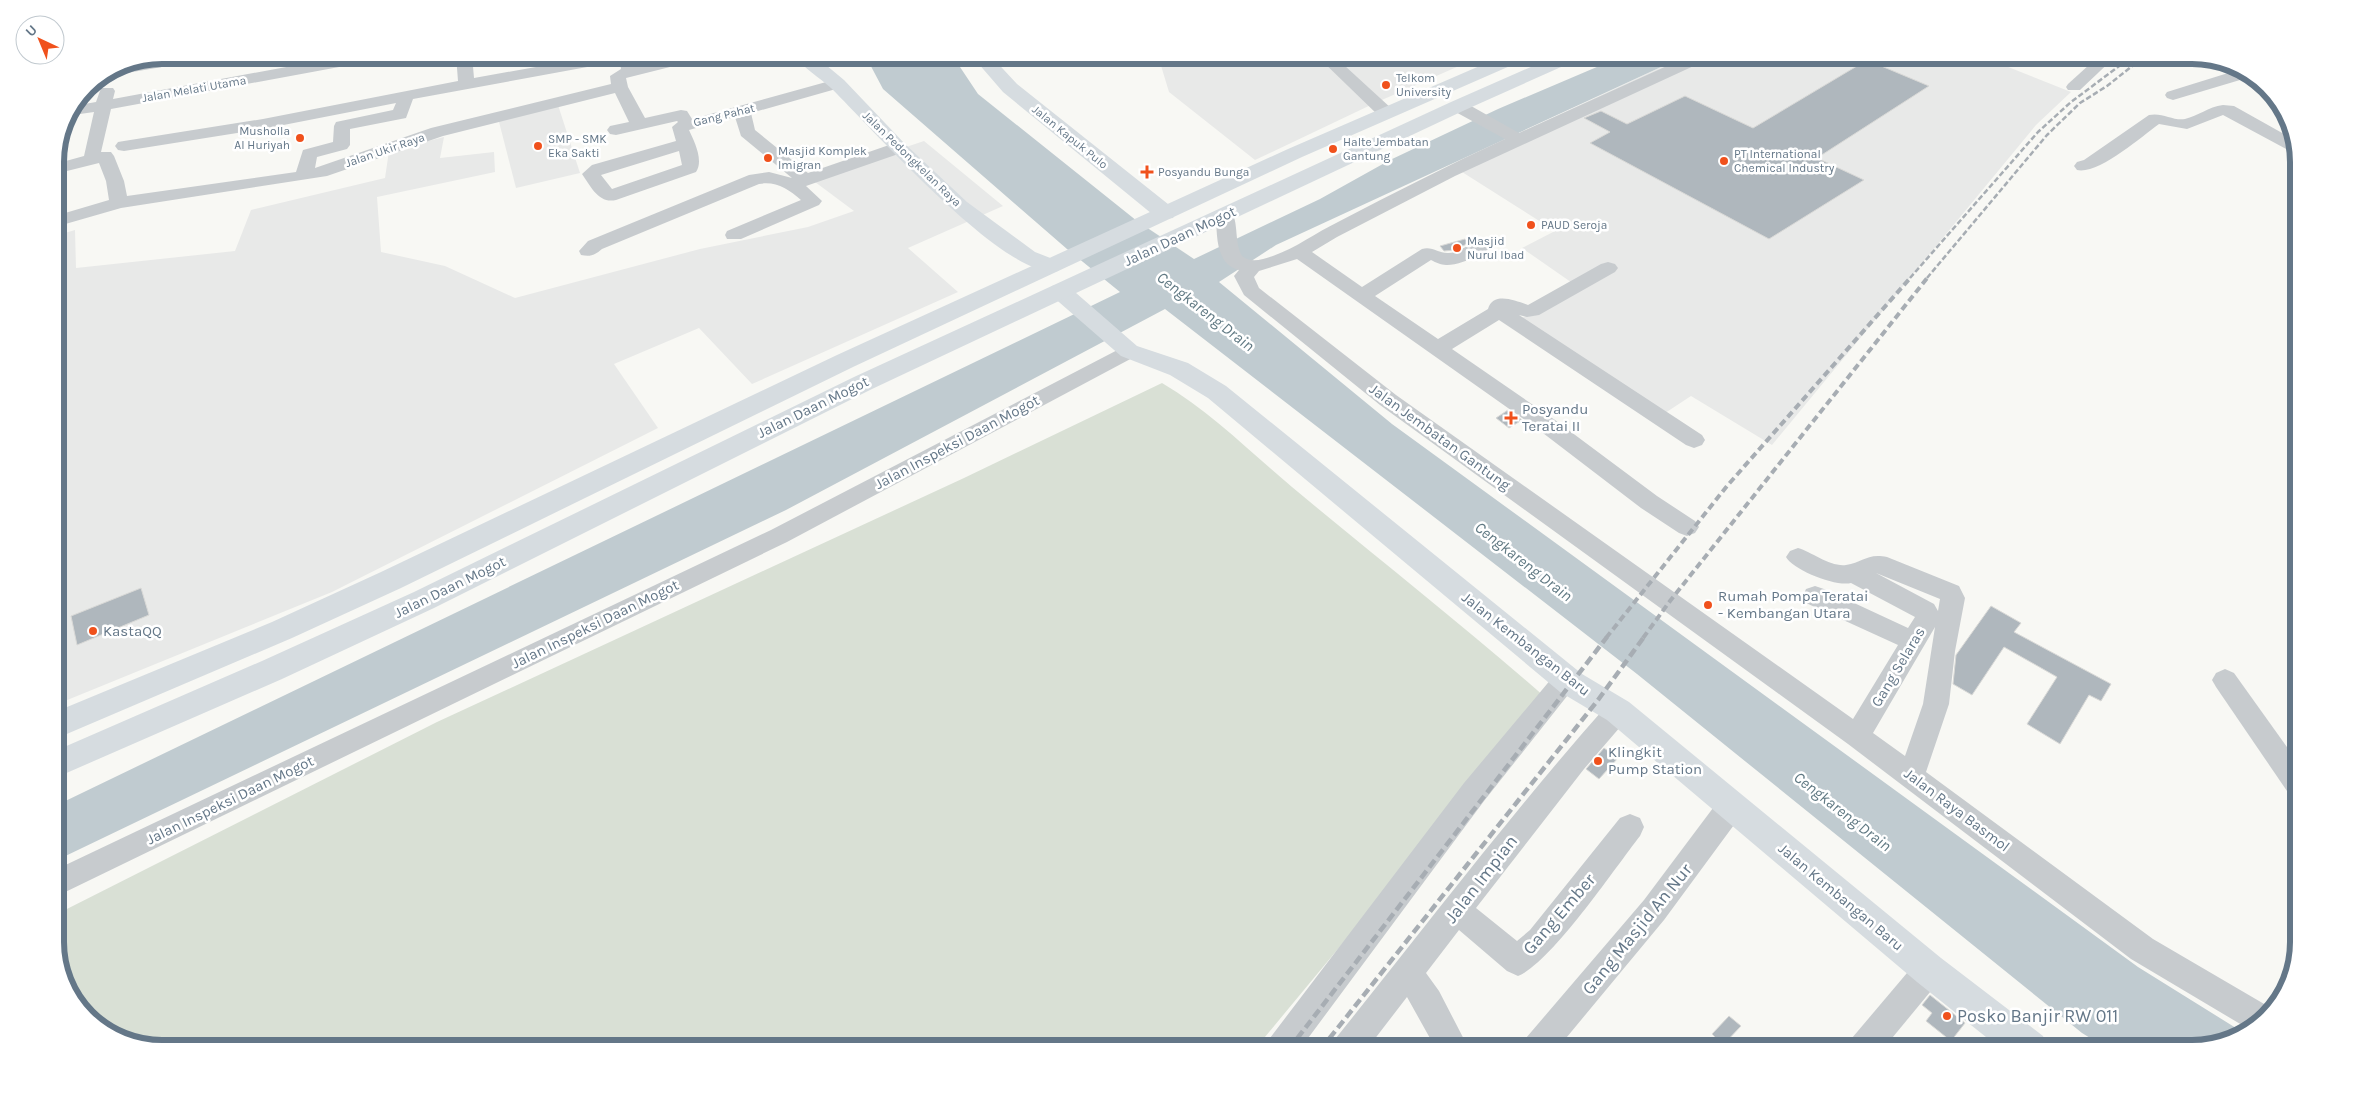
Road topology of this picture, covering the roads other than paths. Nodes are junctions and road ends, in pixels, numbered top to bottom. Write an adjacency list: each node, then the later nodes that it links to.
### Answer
1 (328, 64): 22 (street, Jalan Melati Utama)
2 (465, 64): 16 (street)
3 (579, 64): 16 (street)
4 (628, 64): 13 (street)
5 (660, 64): 13 (street)
6 (814, 64): 17 (main road, Jalan Pedongkelan Raya)
7 (988, 64): 41 (main road, Jalan Kapuk Pulo)
8 (1334, 64): 26 (street)
9 (1499, 64): 26 (main road, Jalan Daan Mogot)
10 (1555, 64): 24 (main road, Jalan Daan Mogot)
11 (1682, 64): 30 (street)
12 (2099, 64): 19 (street)
13 (629, 71): 18 (street)
14 (2238, 75): 21 (street)
15 (110, 78): 22 (street)
16 (466, 84): 20 (street)
17 (837, 84): 25 (street, Gang Pahat); 34 (main road, Jalan Pedongkelan Raya)
18 (620, 87): 27 (street); 38 (street, Jalan Ukir Raya)
19 (2074, 87)
20 (406, 95): 33 (street); 38 (street)
21 (2173, 95)
22 (103, 105): 23 (street, Jalan Melati Utama); 35 (street)
23 (78, 110)
24 (1465, 110): 30 (street); 42 (main road, Jalan Daan Mogot)
25 (742, 111): 28 (street, Gang Pahat); 39 (street)
26 (1386, 113): 41 (main road, Jalan Daan Mogot)
27 (640, 124): 28 (street, Gang Pahat); 29 (street, Gang Pahat)
28 (688, 125): 31 (street)
29 (616, 130)
30 (1516, 138): 47 (street)
31 (685, 144): 31 (street)
32 (2288, 144): 36 (street)
33 (124, 146)
34 (898, 148): 39 (street); 48 (main road, Jalan Pedongkelan Raya)
35 (95, 158): 37 (street); 40 (street)
36 (2083, 166)
37 (64, 167)
38 (304, 176): 40 (street, Jalan Ukir Raya)
39 (799, 182): 44 (street); 46 (street)
40 (120, 203): 43 (street, Jalan Ukir Raya)
41 (1164, 214): 48 (main road, Jalan Daan Mogot)
42 (1225, 215): 49 (street); 51 (main road, Jalan Daan Mogot)
43 (64, 219)
44 (734, 235)
45 (1486, 243): 52 (street)
46 (588, 251)
47 (1299, 252): 49 (street); 52 (street)
48 (1041, 266): 66 (main road, Jalan Daan Mogot)
49 (1249, 266): 60 (street, Jalan Jembatan Gantung)
50 (1608, 268): 53 (street)
51 (1070, 293): 54 (main road, Jalan Kembangan Baru); 68 (main road, Jalan Daan Mogot)
52 (1361, 296): 55 (street)
53 (1499, 312): 55 (street); 56 (street)
54 (1124, 347): 63 (main road, Jalan Kembangan Baru); 73 (street, Jalan Inspeksi Daan Mogot)
55 (1436, 349): 57 (street)
56 (1694, 440)
57 (1687, 527)
58 (1798, 557): 70 (street)
59 (1860, 576): 62 (street, Gang Selaras)
60 (1658, 593): 67 (street, Jalan Raya Basmol)
61 (1815, 596): 62 (street)
62 (1913, 641): 67 (street, Gang Selaras)
63 (1566, 679): 65 (main road, Jalan Kembangan Baru); 78 (street)
64 (2225, 680): 69 (street)
65 (1618, 711): 71 (main road, Jalan Kembangan Baru); 74 (street, Jalan Impian)
66 (64, 722)
67 (1857, 736): 70 (street, Jalan Raya Basmol)
68 (64, 761)
69 (2290, 773)
70 (1911, 777): 77 (street, Jalan Raya Basmol)
71 (1732, 805): 75 (main road, Jalan Kembangan Baru); 81 (street, Gang Masjid An Nur)
72 (1630, 827): 74 (street, Gang Ember)
73 (64, 880)
74 (1456, 910): 76 (street, Jalan Impian)
75 (1929, 970): 82 (street); 83 (main road, Jalan Kembangan Baru)
76 (1407, 971): 79 (street, Jalan Impian); 80 (street)
77 (2257, 1016)
78 (1287, 1040)
79 (1354, 1040)
80 (1448, 1040)
81 (1545, 1040)
82 (1871, 1040)
83 (2018, 1040)

